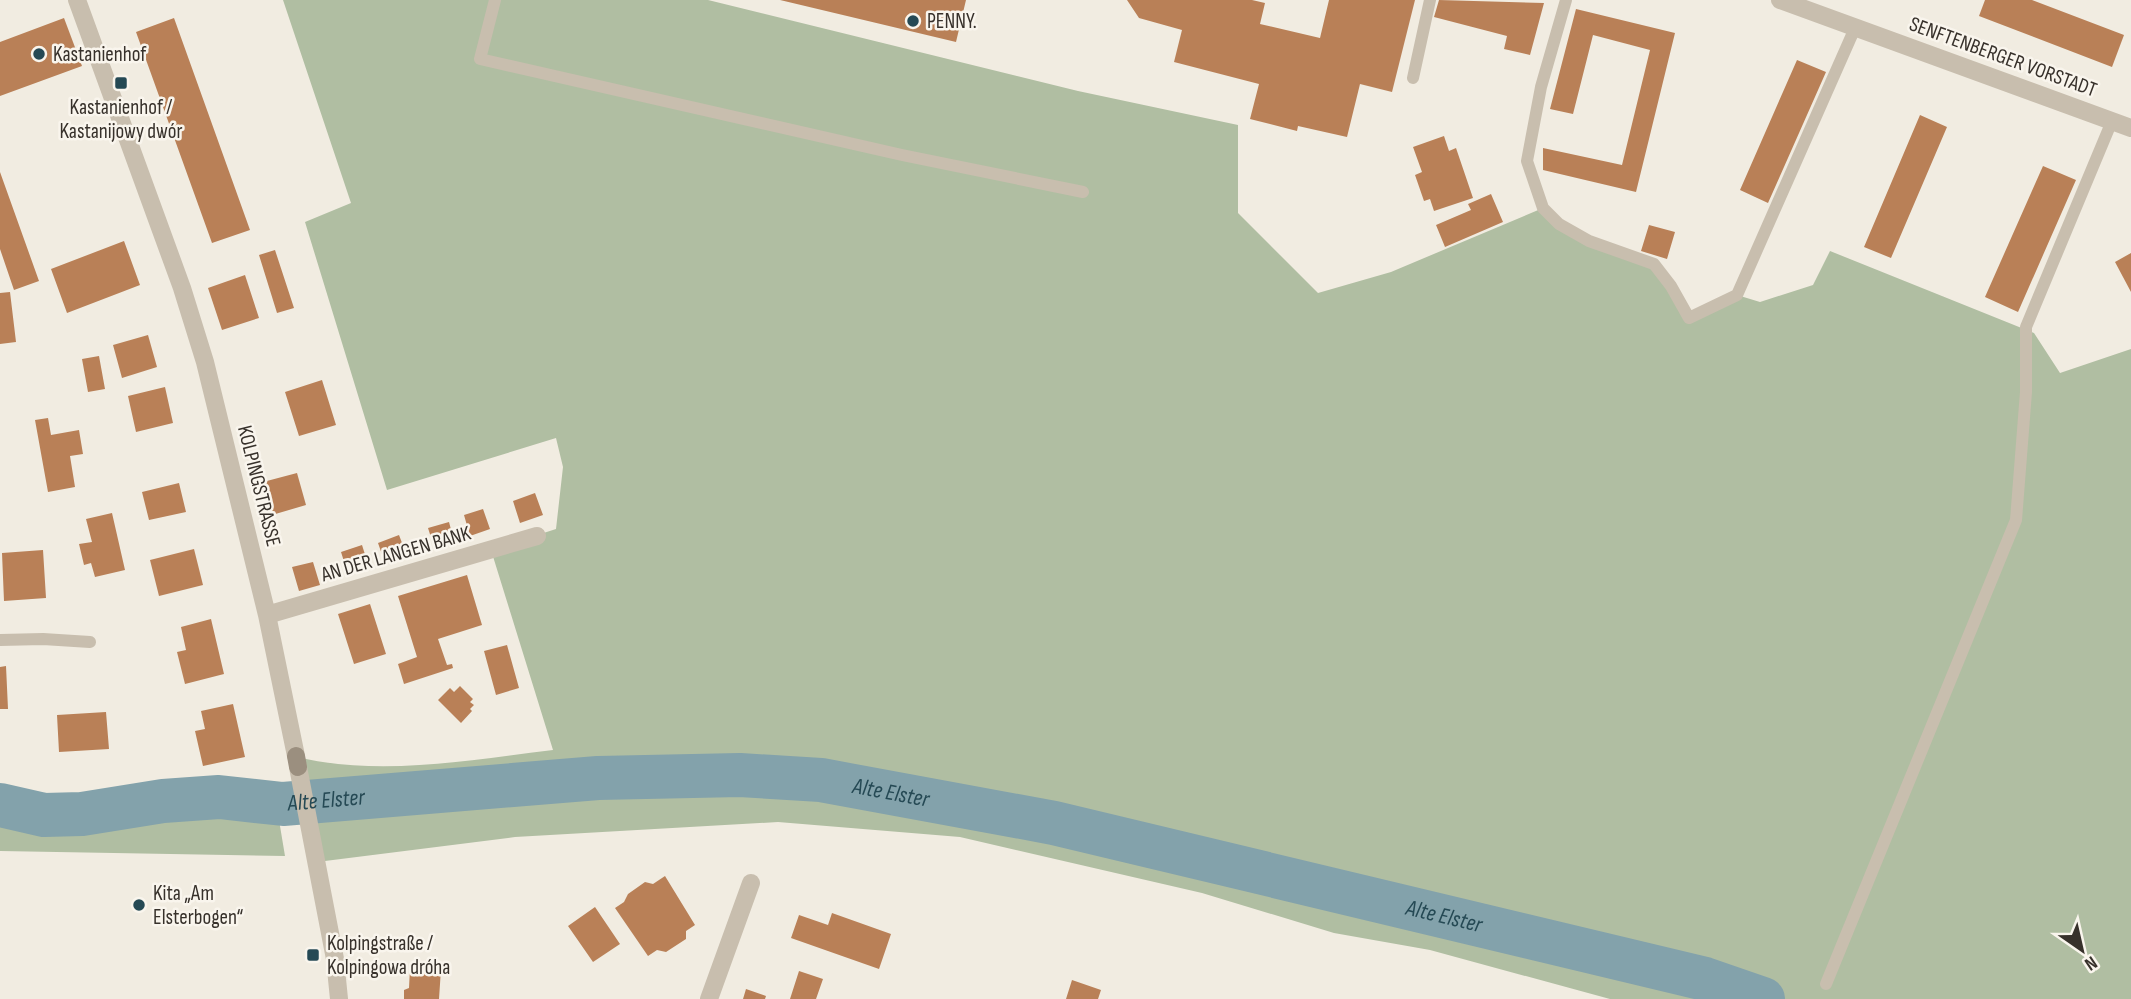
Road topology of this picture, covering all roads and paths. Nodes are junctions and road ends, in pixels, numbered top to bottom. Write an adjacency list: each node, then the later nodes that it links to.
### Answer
1 (76, 0): 12 (street, KOLPINGSTRASSE)
2 (495, 0): 10 (lane)
3 (1430, 0): 7 (lane)
4 (1566, 0): 6 (lane)
5 (1780, 0): 6 (street, SENFTENBERGER VORSTADT)
6 (1855, 28): 8 (street, SENFTENBERGER VORSTADT)
7 (1413, 78)
8 (2112, 121): 9 (street, SENFTENBERGER VORSTADT); 16 (lane)
9 (2131, 128)
10 (1083, 192)
11 (537, 536): 12 (street, AN DER LANGEN BANK)
12 (267, 615): 17 (street, KOLPINGSTRASSE)
13 (0, 640): 14 (lane)
14 (90, 642)
15 (751, 883): 18 (street)
16 (1826, 984)
17 (339, 999)
18 (709, 999)

